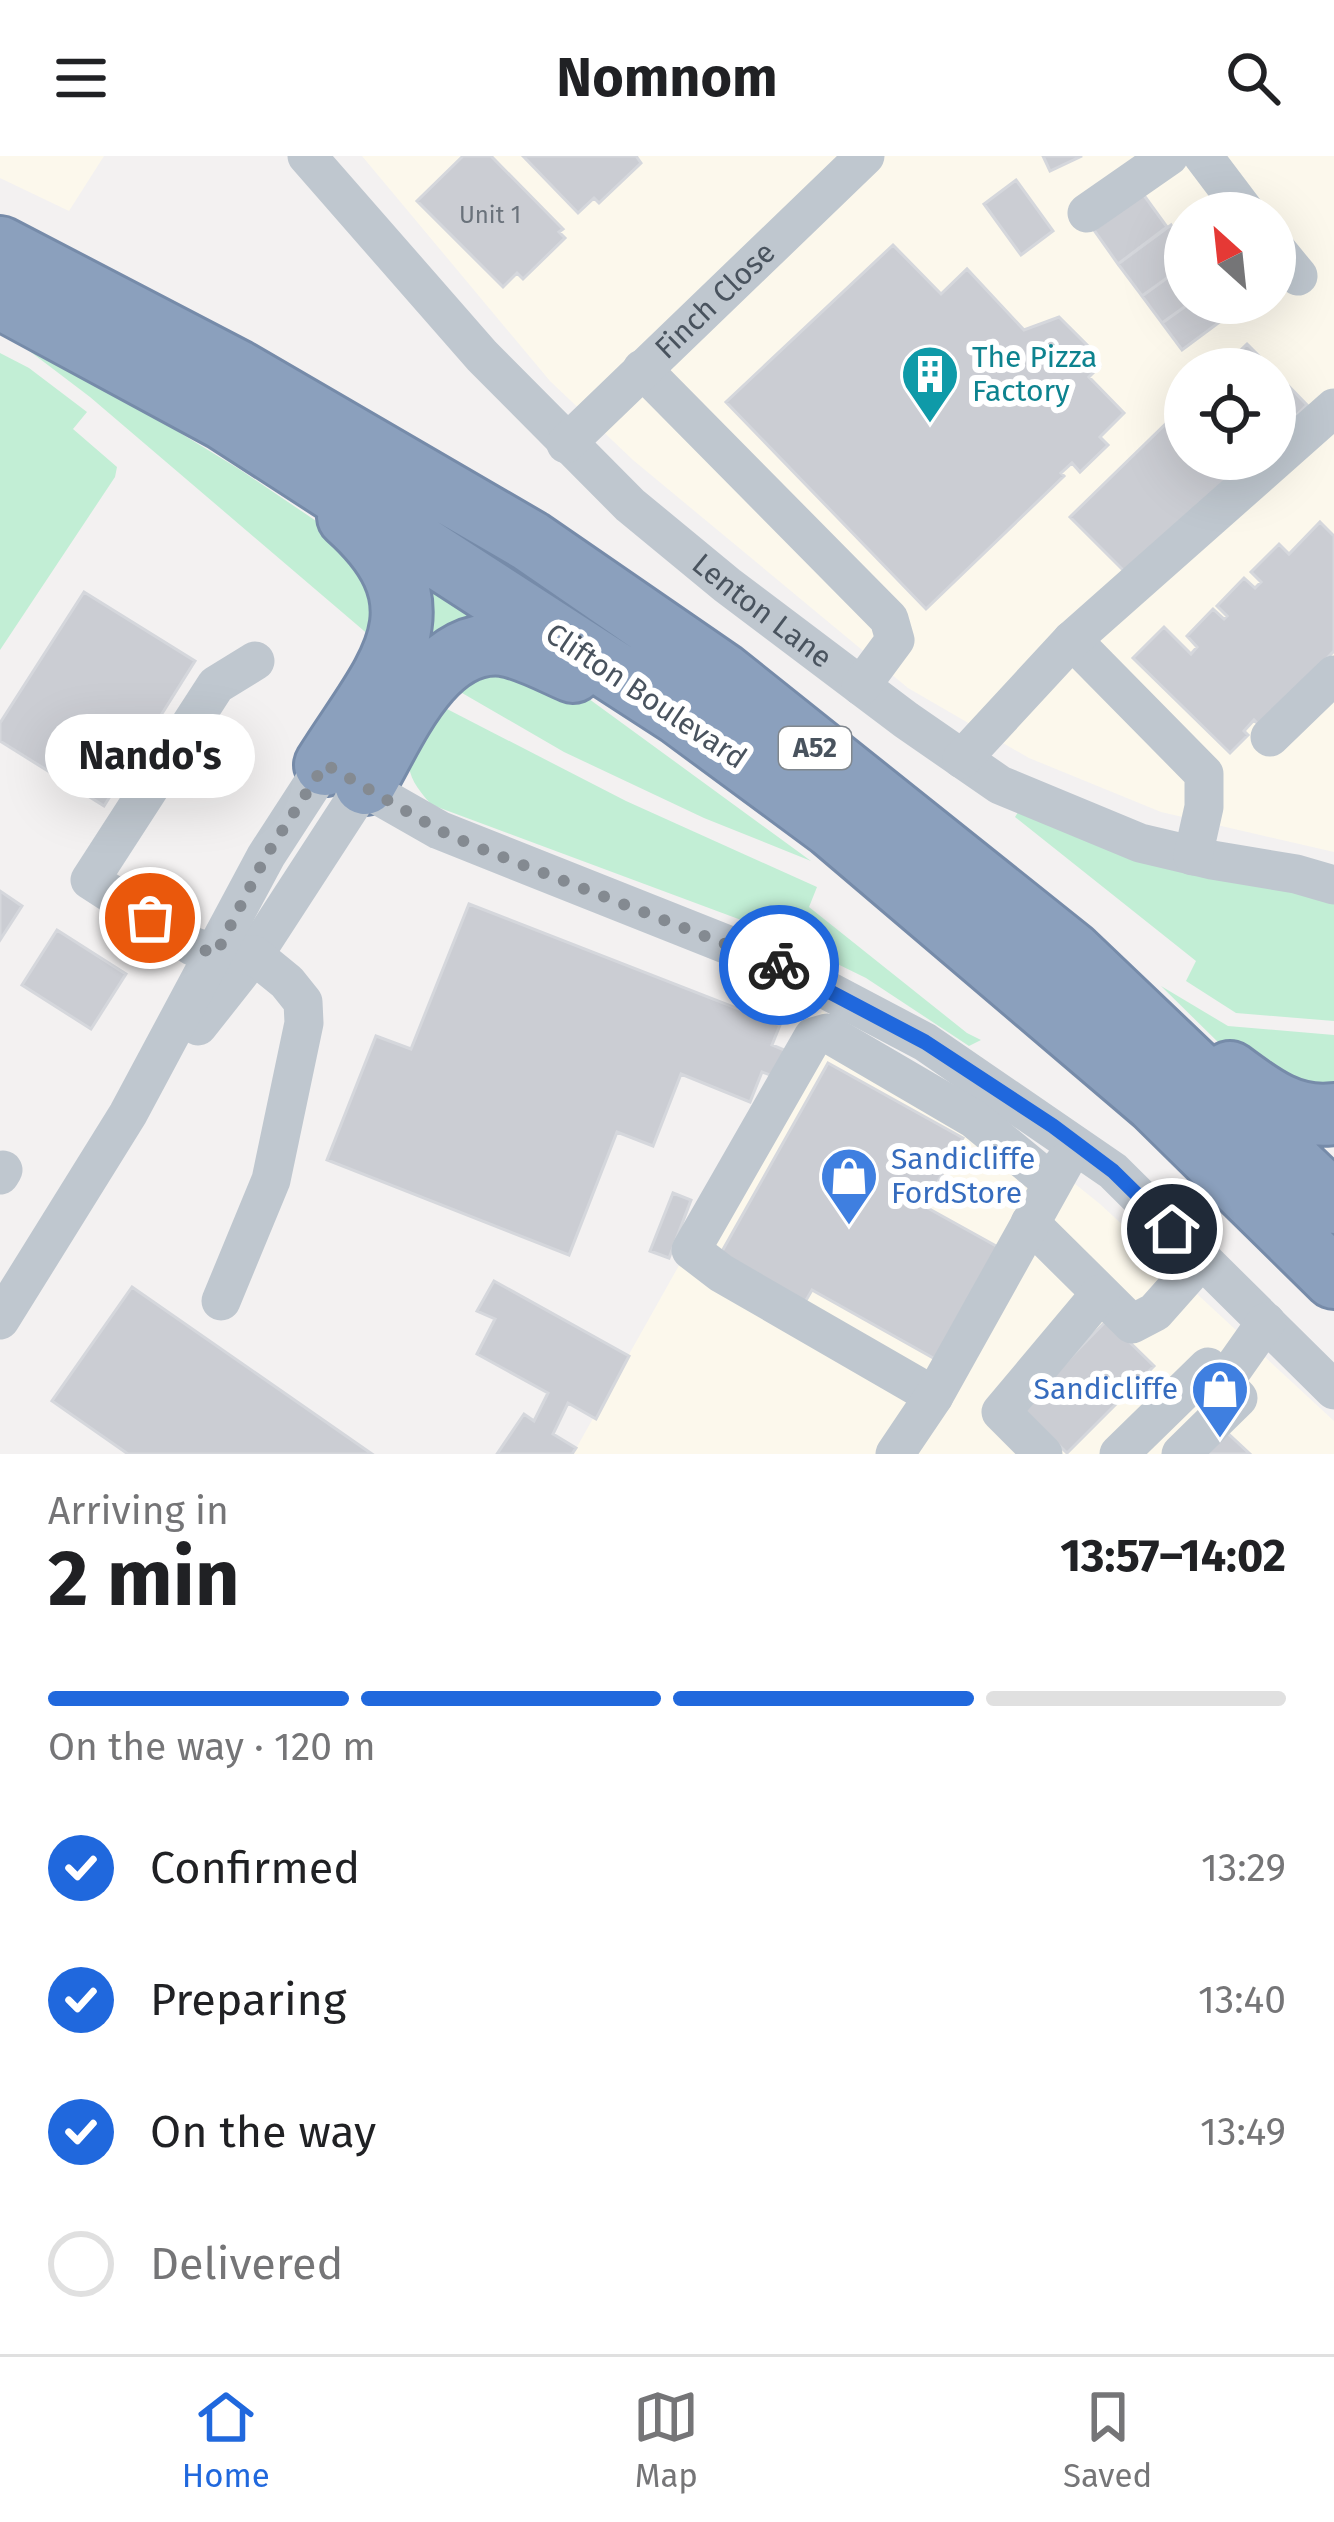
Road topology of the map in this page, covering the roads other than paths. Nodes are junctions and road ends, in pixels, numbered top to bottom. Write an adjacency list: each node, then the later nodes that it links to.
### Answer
1 (307, 156): 12 (street, Lenton Lane)
2 (866, 156): 9 (street, Finch Close)
3 (1168, 156): 6 (street)
4 (1203, 156): 5 (street)
5 (1230, 192)
6 (1087, 213)
7 (0, 247): 23 (highway, Clifton Boulevard / A52)
8 (0, 298): 11 (highway, Clifton Boulevard / A52)
9 (643, 369): 12 (street, Finch Close); 16 (street)
10 (1334, 408): 13 (street)
11 (252, 437): 17 (highway, Clifton Boulevard / A52); 20 (highway)
12 (566, 444): 16 (street, Lenton Lane)
13 (1072, 640): 19 (street); 21 (street)
14 (256, 661): 24 (street)
15 (1334, 675): 18 (street)
16 (861, 686): 19 (street, Lenton Lane)
17 (679, 714): 20 (highway); 31 (highway, Clifton Boulevard / A52)
18 (1270, 737)
19 (962, 759): 21 (street, Lenton Lane)
20 (345, 774): 24 (street); 26 (street)
21 (1193, 856): 22 (street, Lenton Lane)
22 (1334, 885)
23 (1072, 953): 25 (highway); 28 (highway, Clifton Boulevard / A52)
24 (235, 955): 33 (street); 34 (street)
25 (1334, 1114)
26 (1075, 1143): 27 (street); 30 (street)
27 (1052, 1183): 29 (street); 38 (street)
28 (1334, 1203)
29 (1030, 1223): 32 (street); 38 (street)
30 (1202, 1258): 32 (street); 35 (street)
31 (1334, 1278)
32 (1100, 1294): 40 (street)
33 (221, 1300)
34 (0, 1320)
35 (1266, 1322): 36 (street); 37 (street)
36 (1223, 1383): 41 (street); 42 (street)
37 (1334, 1390)
38 (934, 1396): 39 (street)
39 (895, 1454)
40 (1043, 1454)
41 (1119, 1454)
42 (1180, 1454)

